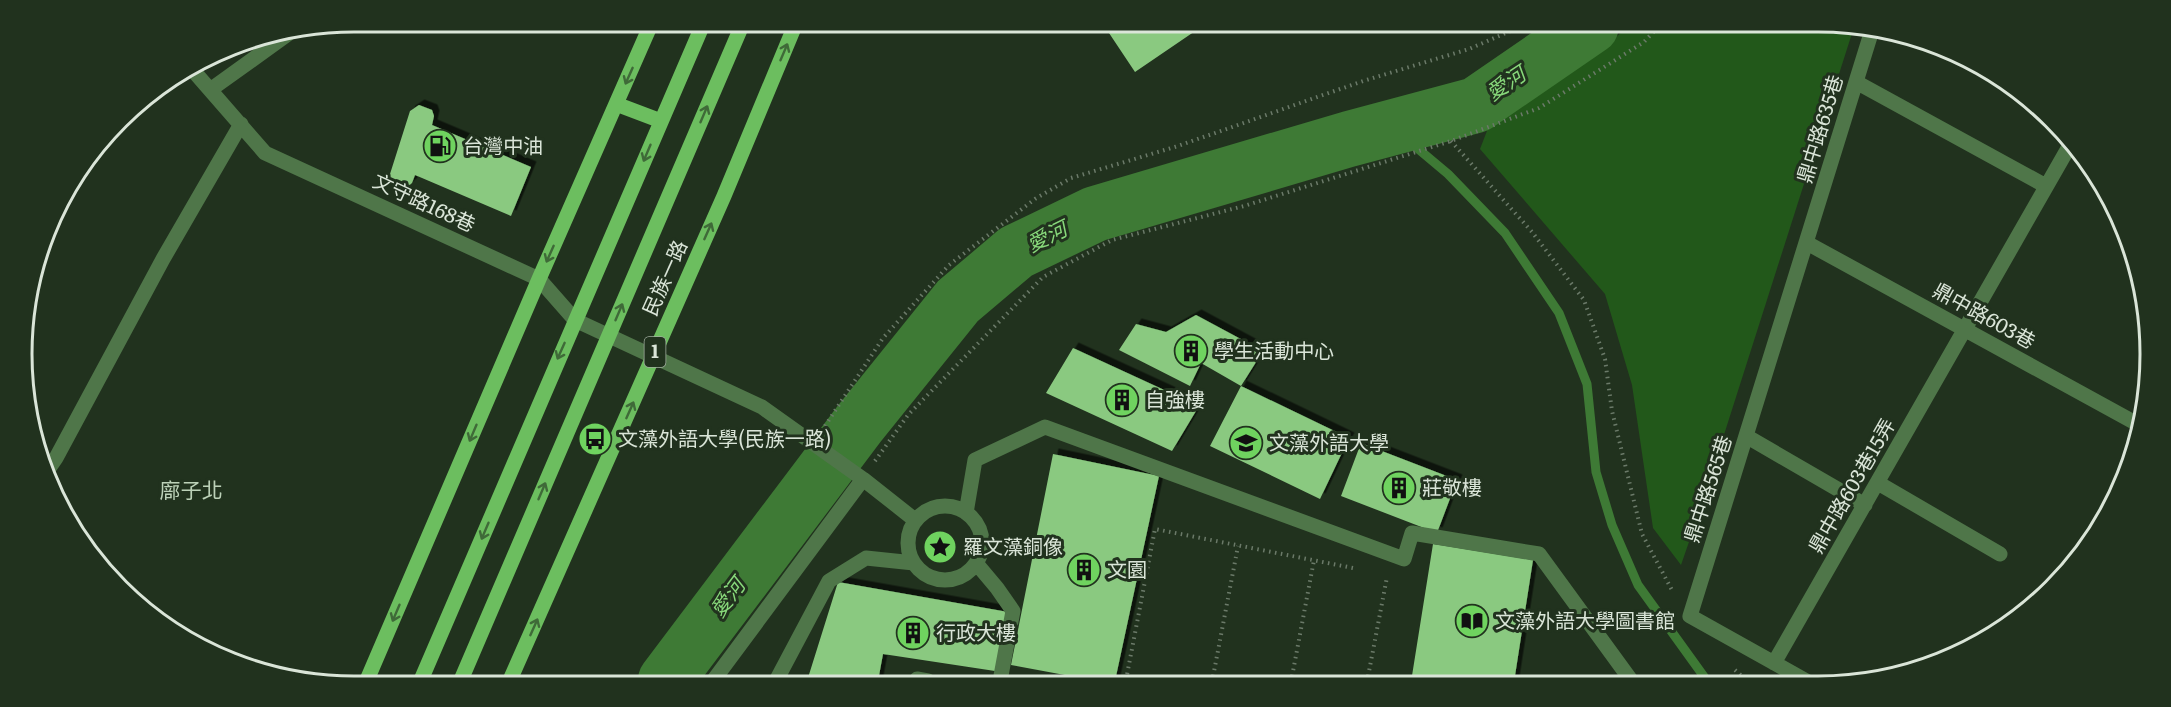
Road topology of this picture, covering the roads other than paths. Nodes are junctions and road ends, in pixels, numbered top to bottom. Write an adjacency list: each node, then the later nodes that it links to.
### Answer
1 (648, 32): 10 (main road, one-way to 10)
2 (700, 32): 11 (main road)
3 (739, 32): 19 (main road, 民族一路, one-way to 3)
4 (792, 32): 20 (main road, 民族一路 / 1, one-way to 4)
5 (1870, 36): 8 (lane, 鼎中路635巷)
6 (279, 40): 9 (lane)
7 (195, 73): 9 (lane, 文守路168巷)
8 (1856, 82): 14 (lane); 15 (lane, 鼎中路635巷)
9 (210, 90): 12 (lane, 文守路168巷)
10 (616, 104): 11 (main road); 16 (main road, one-way to 16)
11 (661, 121): 17 (main road, one-way to 17)
12 (241, 124): 16 (lane, 文守路168巷); 23 (lane)
13 (2067, 150): 14 (lane, 鼎中路603巷15弄)
14 (2046, 186): 18 (lane, 鼎中路603巷15弄)
15 (1807, 243): 18 (lane, 鼎中路603巷); 22 (lane, 鼎中路565巷)
16 (539, 279): 17 (lane, 文守路168巷); 33 (main road, one-way to 33)
17 (575, 320): 19 (lane, 文守路168巷); 34 (main road, one-way to 34)
18 (1964, 330): 21 (lane, 鼎中路603巷); 25 (lane, 鼎中路603巷15弄)
19 (609, 336): 20 (lane, 文守路168巷); 35 (main road, 民族一路, one-way to 19)
20 (653, 356): 24 (lane, 文守路168巷); 36 (main road, 民族一路 / 1, one-way to 20)
21 (2132, 421)
22 (1746, 436): 26 (lane); 32 (lane, 鼎中路565巷)
23 (52, 465)
24 (863, 479): 28 (lane, 文守路168巷); 37 (lane)
25 (1878, 483): 26 (lane, 鼎中路603巷15弄); 29 (lane)
26 (1865, 505): 32 (lane, 鼎中路603巷15弄)
27 (966, 513): 28 (lane); 31 (lane); 40 (lane)
28 (915, 520): 30 (lane)
29 (2000, 554)
30 (914, 563): 31 (lane); 38 (lane)
31 (976, 563): 39 (lane)
32 (1774, 663): 41 (lane, 鼎中路565巷)
33 (369, 676)
34 (423, 676)
35 (463, 676)
36 (512, 676)
37 (717, 676)
38 (779, 676)
39 (1001, 676)
40 (1629, 676)
41 (1797, 676)

